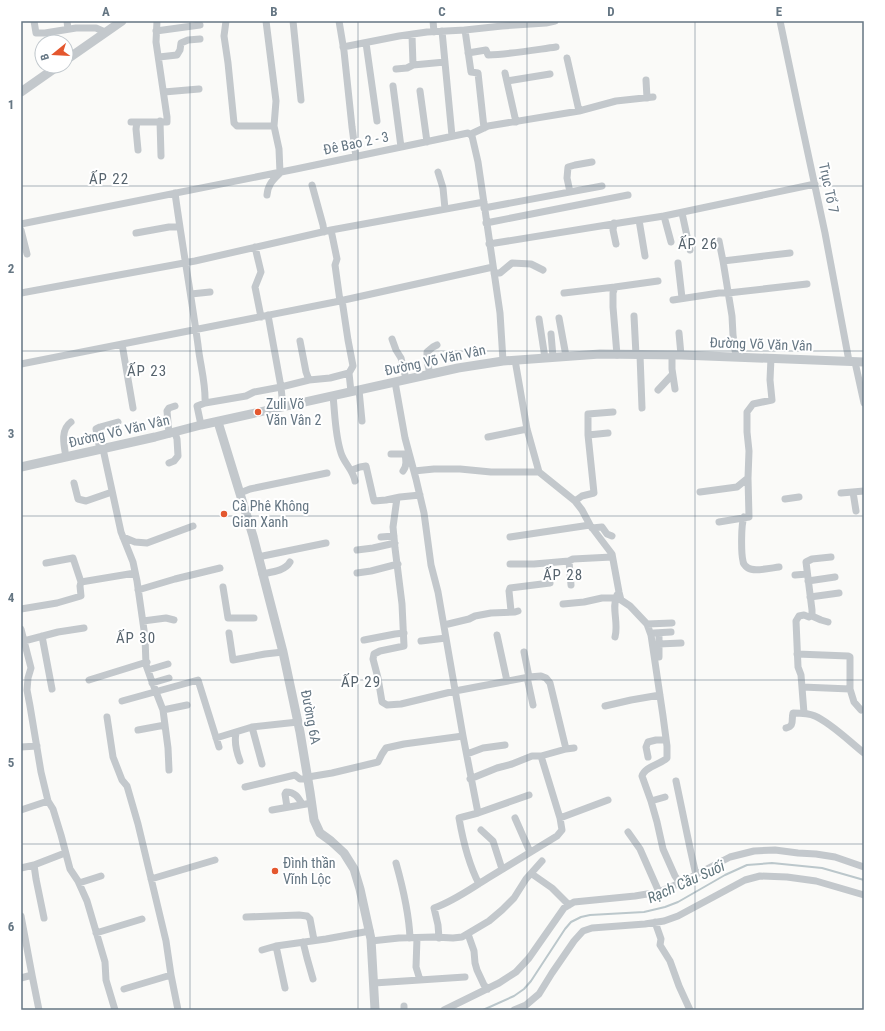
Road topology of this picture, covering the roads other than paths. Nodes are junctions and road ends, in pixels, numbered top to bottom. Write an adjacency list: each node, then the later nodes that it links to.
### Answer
1 (34, 21): 16 (street)
2 (67, 21): 16 (street)
3 (122, 21): 20 (street)
4 (156, 21): 18 (street)
5 (226, 21): 47 (street)
6 (266, 21): 47 (street)
7 (293, 21): 42 (street)
8 (339, 21): 25 (street)
9 (433, 21): 21 (street)
10 (555, 21): 12 (street)
11 (780, 21): 59 (street, Trục Tổ 7)
12 (545, 22): 13 (street)
13 (523, 23): 14 (street)
14 (502, 24): 17 (street)
15 (200, 25): 18 (street)
16 (68, 29): 20 (street)
17 (465, 30): 19 (street); 27 (street)
18 (156, 31): 29 (street)
19 (442, 31): 21 (street); 31 (street)
20 (105, 32): 28 (street)
21 (434, 32): 22 (street)
22 (412, 35): 24 (street); 32 (street)
23 (200, 39): 29 (street)
24 (366, 42): 25 (street); 44 (street)
25 (343, 47): 55 (street)
26 (556, 47): 27 (street)
27 (468, 53): 48 (street)
28 (74, 54)
29 (159, 57): 40 (street)
30 (567, 58): 43 (street)
31 (445, 62): 32 (street); 50 (street)
32 (413, 65): 33 (street)
33 (396, 69)
34 (47, 74): 39 (street)
35 (550, 74): 46 (street)
36 (646, 80): 43 (street, Đê Bao 2 - 3)
37 (393, 86): 52 (street)
38 (199, 89): 40 (street)
39 (21, 92)
40 (164, 92): 45 (street)
41 (420, 92): 51 (street)
42 (301, 100)
43 (579, 111): 46 (street, Đê Bao 2 - 3)
44 (377, 121)
45 (160, 122): 53 (street); 54 (street)
46 (516, 122): 48 (street, Đê Bao 2 - 3)
47 (274, 126): 58 (street)
48 (484, 128): 49 (street, Đê Bao 2 - 3)
49 (471, 134): 50 (street, Đê Bao 2 - 3); 66 (street)
50 (452, 136): 51 (street, Đê Bao 2 - 3)
51 (427, 142): 52 (street, Đê Bao 2 - 3)
52 (401, 147): 55 (street, Đê Bao 2 - 3)
53 (138, 150)
54 (161, 156)
55 (356, 157): 58 (street, Đê Bao 2 - 3)
56 (592, 162): 62 (street)
57 (438, 172): 67 (street)
58 (280, 173): 63 (street, Đê Bao 2 - 3); 64 (street)
59 (815, 184): 68 (street); 124 (street, Trục Tổ 7)
60 (312, 185): 76 (street)
61 (602, 186): 62 (street)
62 (570, 192): 66 (street)
63 (176, 193): 73 (street, Đê Bao 2 - 3); 74 (street)
64 (267, 195)
65 (628, 195): 71 (street)
66 (484, 205): 67 (street); 71 (street)
67 (445, 209): 76 (street)
68 (682, 212): 69 (street); 83 (street)
69 (664, 216): 70 (street); 79 (street)
70 (639, 220): 72 (street); 86 (street)
71 (486, 223): 80 (street)
72 (614, 223): 80 (street); 81 (street)
73 (21, 224)
74 (180, 227): 77 (street); 88 (street)
75 (21, 230): 85 (street)
76 (328, 231): 82 (street); 102 (street)
77 (136, 233)
78 (719, 241): 87 (street)
79 (671, 242)
80 (489, 244): 90 (street)
81 (616, 244)
82 (255, 247): 88 (street); 105 (street)
83 (690, 250)
84 (790, 253): 87 (street)
85 (27, 254)
86 (645, 256)
87 (723, 261): 98 (street)
88 (186, 262): 96 (street); 99 (street)
89 (678, 263): 100 (street)
90 (493, 270): 91 (street); 102 (street); 123 (street)
91 (543, 270)
92 (658, 281): 94 (street)
93 (807, 284): 98 (street)
94 (615, 287): 97 (street); 115 (street)
95 (210, 292): 99 (street)
96 (21, 293)
97 (564, 293)
98 (728, 293): 100 (street); 120 (street)
99 (191, 294): 108 (street)
100 (682, 298): 101 (street)
101 (673, 300)
102 (341, 301): 103 (street); 126 (street)
103 (268, 315): 105 (street); 132 (street)
104 (634, 316): 116 (street)
105 (261, 317): 108 (street)
106 (559, 318): 118 (street)
107 (539, 319): 119 (street)
108 (196, 329): 113 (street); 137 (street)
109 (679, 333): 117 (street)
110 (551, 334): 119 (street)
111 (392, 339): 129 (street)
112 (300, 341): 130 (street)
113 (122, 344): 125 (street); 141 (street)
114 (437, 345): 127 (street)
115 (617, 355): 116 (street, Đường Võ Văn Vân); 118 (street, Đường Võ Văn Vân)
116 (638, 355): 117 (street, Đường Võ Văn Vân); 142 (street)
117 (676, 355): 120 (street, Đường Võ Văn Vân); 128 (street)
118 (566, 356): 119 (street, Đường Võ Văn Vân)
119 (549, 357): 122 (street, Đường Võ Văn Vân)
120 (736, 357): 121 (street, Đường Võ Văn Vân)
121 (771, 358): 124 (street, Đường Võ Văn Vân); 165 (street)
122 (515, 360): 123 (street, Đường Võ Văn Vân); 149 (street)
123 (504, 361): 127 (street, Đường Võ Văn Vân)
124 (856, 361): 138 (street, Trục Tổ 7)
125 (21, 364)
126 (349, 373): 130 (street); 135 (street)
127 (430, 374): 129 (street, Đường Võ Văn Vân)
128 (672, 375): 133 (street); 134 (street)
129 (406, 379): 131 (street, Đường Võ Văn Vân)
130 (309, 380): 132 (street)
131 (395, 382): 135 (street, Đường Võ Văn Vân); 156 (street)
132 (281, 387): 137 (street); 140 (street)
133 (675, 389)
134 (658, 390)
135 (355, 391): 136 (street, Đường Võ Văn Vân); 144 (street)
136 (334, 396): 140 (street, Đường Võ Văn Vân); 160 (street)
137 (205, 403): 148 (street)
138 (864, 403)
139 (176, 406): 150 (street)
140 (283, 407): 147 (street, Đường Võ Văn Vân)
141 (133, 408)
142 (642, 408)
143 (613, 412): 152 (street)
144 (362, 421)
145 (71, 422): 157 (street)
146 (118, 422): 154 (street)
147 (218, 422): 148 (street, Đường Võ Văn Vân); 173 (street, Đường 6A)
148 (201, 425): 150 (street, Đường Võ Văn Vân)
149 (527, 429): 153 (street); 163 (street)
150 (172, 433): 154 (street, Đường Võ Văn Vân); 158 (street)
151 (608, 433): 152 (street)
152 (588, 435): 178 (street)
153 (488, 437)
154 (102, 449): 157 (street, Đường Võ Văn Vân); 169 (street)
155 (391, 454): 156 (street)
156 (407, 454): 161 (street); 162 (street)
157 (66, 457): 159 (street, Đường Võ Văn Vân)
158 (169, 463)
159 (21, 467)
160 (352, 470): 166 (street); 176 (street)
161 (403, 471)
162 (414, 471): 163 (street); 174 (street)
163 (539, 472): 178 (street)
164 (327, 473): 173 (street)
165 (748, 478): 170 (street); 180 (street)
166 (355, 481)
167 (74, 483): 169 (street)
168 (864, 491): 171 (street)
169 (112, 492): 185 (street)
170 (700, 492)
171 (853, 492): 172 (street); 179 (street)
172 (841, 493)
173 (240, 494): 191 (street, Đường 6A)
174 (420, 495): 176 (street); 224 (street)
175 (800, 497): 177 (street)
176 (397, 498): 188 (street)
177 (786, 499)
178 (575, 500): 183 (street)
179 (856, 510)
180 (744, 517): 181 (street); 199 (street)
181 (719, 522)
182 (193, 526): 185 (street)
183 (591, 527): 184 (street); 187 (street); 192 (street)
184 (612, 536)
185 (123, 537): 201 (street)
186 (382, 537): 188 (street)
187 (510, 537)
188 (394, 540): 190 (street); 197 (street)
189 (326, 543): 191 (street)
190 (357, 550)
191 (258, 557): 203 (street, Đường 6A)
192 (612, 557): 194 (street); 213 (street)
193 (831, 557): 206 (street)
194 (570, 561): 198 (street); 209 (street)
195 (290, 562): 203 (street)
196 (46, 563): 207 (street)
197 (398, 564): 202 (street); 231 (street)
198 (510, 564)
199 (779, 567)
200 (220, 568): 211 (street)
201 (135, 573): 207 (street); 211 (street)
202 (358, 573)
203 (262, 574): 241 (street, Đường 6A)
204 (795, 575): 206 (street)
205 (836, 577): 206 (street)
206 (808, 578): 214 (street)
207 (81, 582): 216 (street)
208 (550, 583): 224 (street)
209 (571, 585)
210 (223, 587): 218 (street)
211 (138, 590): 220 (street)
212 (839, 593): 214 (street)
213 (617, 595): 215 (street); 223 (street); 234 (street)
214 (810, 597): 217 (street)
215 (563, 604)
216 (21, 609)
217 (812, 616): 221 (street); 243 (street)
218 (254, 618)
219 (174, 620): 220 (street)
220 (143, 621): 245 (street)
221 (828, 622)
222 (672, 623): 223 (street)
223 (648, 624): 229 (street)
224 (444, 625): 235 (street)
225 (84, 628): 233 (street)
226 (21, 629): 237 (street)
227 (671, 632): 230 (street)
228 (229, 633): 241 (street)
229 (650, 633): 230 (street); 258 (street)
230 (659, 633): 240 (street)
231 (404, 634): 236 (street); 256 (street)
232 (496, 635): 251 (street)
233 (42, 636): 237 (street); 254 (street)
234 (615, 636)
235 (446, 638): 238 (street); 256 (street)
236 (364, 640)
237 (24, 641): 262 (street)
238 (421, 641)
239 (681, 643): 240 (street)
240 (659, 644): 244 (street)
241 (283, 652): 269 (street, Đường 6A)
242 (524, 652): 248 (street)
243 (797, 654): 253 (street); 255 (street)
244 (659, 657)
245 (146, 662): 247 (street); 250 (street)
246 (168, 664): 247 (street)
247 (148, 670): 252 (street)
248 (528, 677): 251 (street); 260 (street); 283 (street)
249 (169, 678): 252 (street)
250 (90, 680)
251 (506, 681): 256 (street)
252 (152, 683): 257 (street)
253 (802, 687): 255 (street); 267 (street)
254 (52, 689)
255 (850, 690): 266 (street)
256 (455, 691): 275 (street)
257 (156, 692): 259 (street); 265 (street); 276 (street)
258 (660, 695): 263 (street); 277 (street)
259 (122, 701)
260 (533, 704)
261 (186, 705): 265 (street)
262 (30, 706): 264 (street); 279 (street)
263 (605, 706)
264 (21, 707)
265 (163, 710): 270 (street)
266 (860, 710)
267 (804, 713): 272 (street); 284 (street)
268 (107, 717): 322 (street)
269 (298, 722): 271 (street); 291 (street, Đường 6A)
270 (165, 725): 273 (street); 290 (street)
271 (252, 727): 274 (street); 289 (street)
272 (786, 728)
273 (138, 730)
274 (236, 733): 276 (street); 288 (street)
275 (463, 736): 285 (street); 291 (street)
276 (216, 738): 281 (street)
277 (666, 740): 287 (street); 299 (street)
278 (505, 745): 285 (street)
279 (37, 746): 280 (street); 298 (street)
280 (21, 747)
281 (219, 747)
282 (574, 748): 283 (street)
283 (566, 749): 286 (street)
284 (864, 753)
285 (466, 754): 292 (street)
286 (541, 756): 292 (street); 307 (street)
287 (648, 757)
288 (240, 761)
289 (262, 764)
290 (169, 770)
291 (308, 778): 294 (street); 300 (street, Đường 6A)
292 (470, 779): 305 (street)
293 (676, 780): 320 (street)
294 (245, 787)
295 (529, 795): 305 (street)
296 (665, 797): 299 (street)
297 (608, 800): 307 (street)
298 (48, 801): 303 (street); 311 (street)
299 (651, 801): 324 (street)
300 (312, 802): 301 (street); 334 (street, Đường 6A)
301 (302, 804): 302 (street); 302 (street)
302 (287, 807): 304 (street)
303 (21, 810)
304 (272, 810)
305 (478, 813): 325 (street)
306 (515, 818): 310 (street)
307 (560, 818): 310 (street)
308 (481, 830): 318 (street)
309 (628, 832): 326 (street)
310 (530, 852): 318 (street)
311 (66, 853): 315 (street); 323 (street)
312 (215, 860): 322 (street)
313 (542, 861): 319 (street)
314 (396, 863): 337 (street)
315 (34, 865): 317 (street); 331 (street)
316 (864, 866): 320 (street)
317 (21, 868)
318 (502, 869): 325 (street)
319 (532, 874): 328 (street); 336 (street)
320 (696, 875): 324 (street)
321 (102, 876): 323 (street)
322 (151, 879): 345 (street)
323 (79, 883): 335 (street)
324 (680, 883): 326 (street)
325 (478, 884): 338 (street)
326 (659, 892): 328 (street)
327 (864, 895): 333 (street)
328 (570, 905): 353 (street)
329 (21, 916): 344 (street)
330 (246, 917): 339 (street)
331 (44, 918)
332 (142, 919): 335 (street)
333 (655, 922): 359 (street); 360 (street)
334 (370, 931): 339 (street); 340 (street, Đường 6A)
335 (96, 933): 355 (street)
336 (468, 934): 338 (street); 353 (street)
337 (414, 938): 338 (street); 340 (street); 349 (street)
338 (439, 938)
339 (314, 940): 341 (street)
340 (371, 941): 350 (street, Đường 6A)
341 (303, 942): 342 (street); 348 (street)
342 (276, 946): 343 (street); 351 (street)
343 (262, 950)
344 (32, 975): 347 (street); 354 (street)
345 (171, 975): 352 (street); 356 (street)
346 (465, 977): 349 (street)
347 (21, 978)
348 (313, 979)
349 (420, 980): 350 (street)
350 (374, 983): 357 (street, Đường 6A)
351 (285, 988)
352 (124, 989)
353 (488, 989): 358 (street)
354 (39, 1010)
355 (115, 1010)
356 (178, 1010)
357 (375, 1010)
358 (444, 1010)
359 (514, 1010)
360 (690, 1010)

